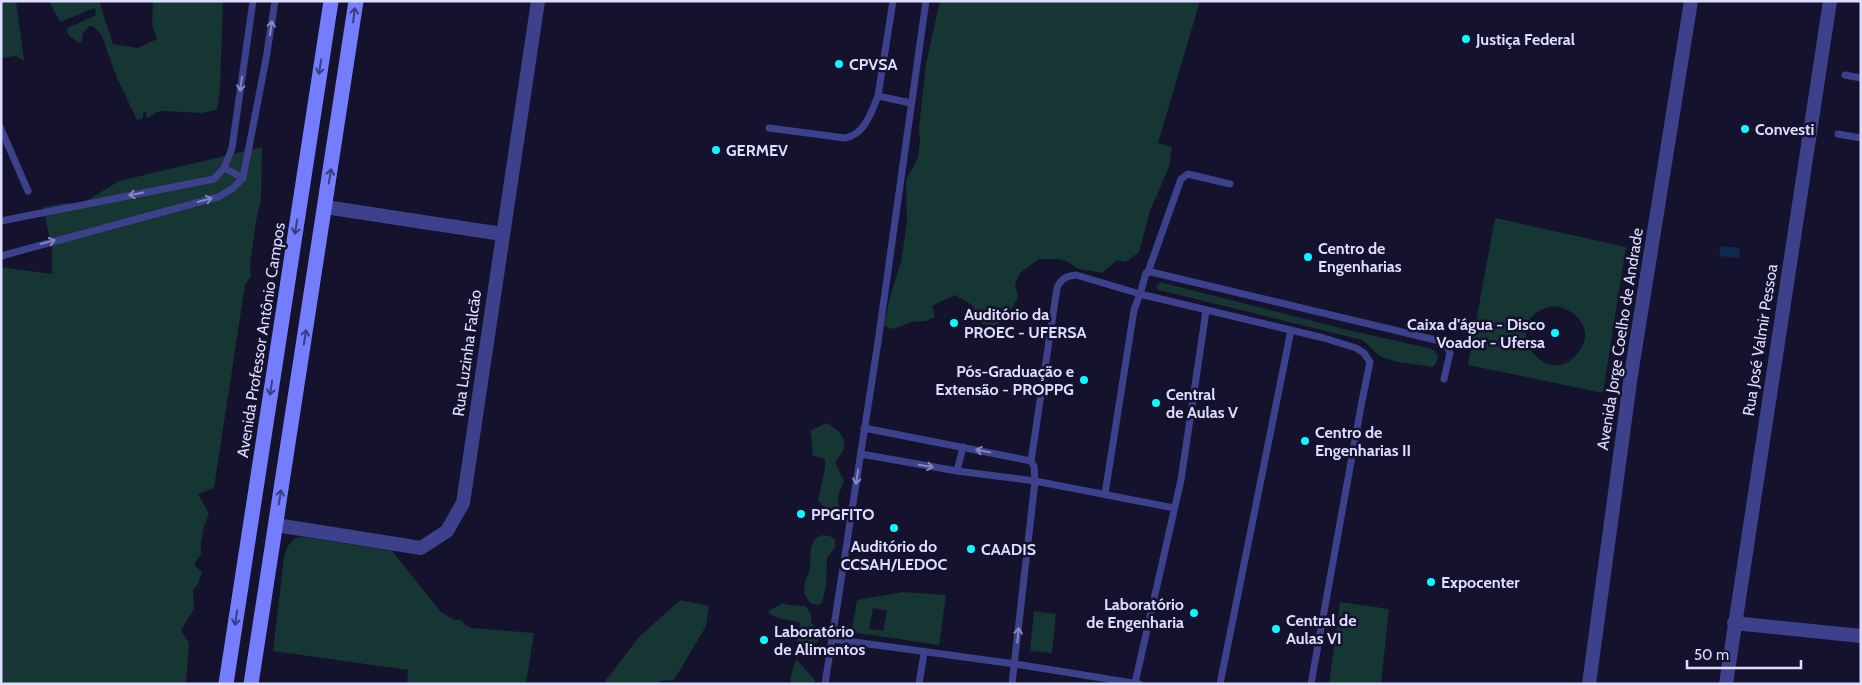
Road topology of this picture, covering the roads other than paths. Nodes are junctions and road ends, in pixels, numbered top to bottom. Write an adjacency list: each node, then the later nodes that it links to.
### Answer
1 (253, 1): 20 (lane, one-way to 20)
2 (275, 1): 21 (lane, one-way to 2)
3 (331, 1): 10 (street, Avenida Professor Antônio Campos)
4 (356, 1): 11 (street, one-way to 4)
5 (538, 1): 26 (street, Rua Luzinha Falcão)
6 (894, 1): 14 (lane)
7 (926, 1): 15 (lane)
8 (1691, 1): 60 (street, Avenida Jorge Coelho de Andrade)
9 (1830, 1): 46 (street, Rua José Valmir Pessoa)
10 (325, 34): 11 (street); 42 (street, Avenida Professor Antônio Campos, one-way to 42)
11 (351, 41): 24 (street, one-way to 11)
12 (1845, 75): 13 (lane)
13 (1861, 78)
14 (878, 96): 15 (lane); 16 (lane)
15 (911, 103): 33 (lane)
16 (769, 128)
17 (1, 129): 23 (lane)
18 (1838, 134): 19 (lane)
19 (1861, 138)
20 (224, 168): 21 (lane); 25 (lane, one-way to 25)
21 (243, 178): 27 (lane, one-way to 21)
22 (1230, 184): 28 (lane)
23 (28, 191)
24 (325, 207): 26 (street); 41 (street, one-way to 24)
25 (1, 221)
26 (502, 234): 41 (street, Rua Luzinha Falcão)
27 (1, 256)
28 (1148, 272): 29 (lane); 32 (lane)
29 (1140, 294): 30 (lane); 36 (lane); 39 (lane)
30 (1206, 310): 31 (lane); 40 (lane)
31 (1291, 330): 58 (lane); 59 (lane)
32 (1444, 380)
33 (864, 428): 34 (lane); 35 (lane)
34 (963, 447): 36 (lane, one-way to 34); 37 (lane)
35 (860, 454): 37 (lane, one-way to 37); 48 (lane, one-way to 48)
36 (1031, 461): 38 (lane)
37 (957, 471): 38 (lane)
38 (1035, 481): 39 (lane); 50 (lane, one-way to 38)
39 (1105, 494): 40 (lane)
40 (1174, 508): 51 (lane)
41 (276, 525): 43 (street)
42 (246, 556): 43 (street); 44 (street, Avenida Professor Antônio Campos)
43 (271, 561): 45 (street)
44 (240, 595): 45 (street); 52 (street, Avenida Professor Antônio Campos, one-way to 52)
45 (264, 602): 53 (street)
46 (1734, 623): 47 (street); 61 (street, Rua José Valmir Pessoa)
47 (1861, 636)
48 (832, 640): 49 (lane); 54 (lane)
49 (924, 653): 50 (lane); 55 (lane)
50 (1015, 664): 51 (lane); 56 (lane)
51 (1135, 683): 57 (lane)
52 (226, 684)
53 (252, 684)
54 (825, 684)
55 (918, 684)
56 (1012, 684)
57 (1140, 684)
58 (1220, 684)
59 (1311, 684)
60 (1589, 684)
61 (1726, 684)

